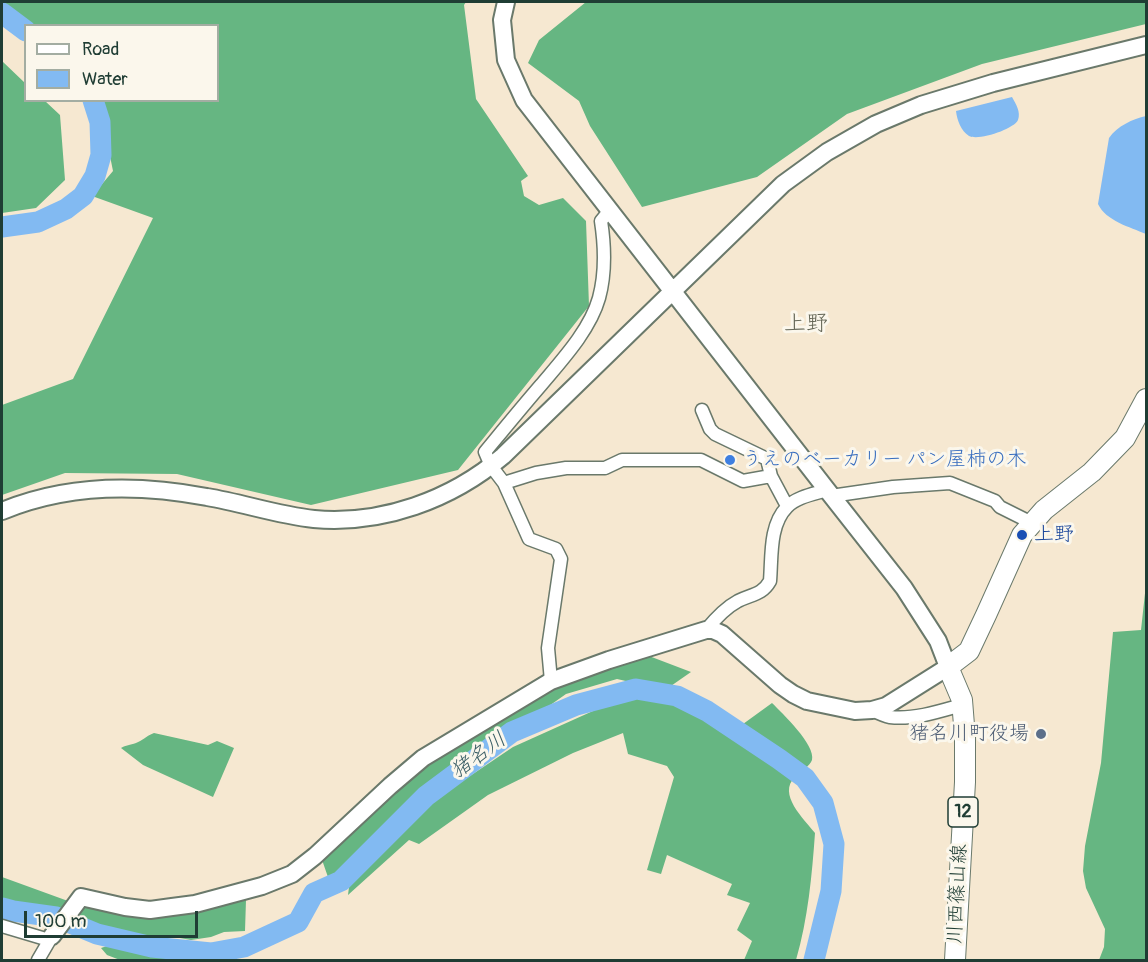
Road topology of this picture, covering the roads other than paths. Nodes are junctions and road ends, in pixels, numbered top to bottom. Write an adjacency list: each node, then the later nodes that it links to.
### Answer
1 (506, 2): 3 (street)
2 (1146, 45): 4 (street)
3 (610, 210): 4 (street); 7 (street)
4 (672, 290): 7 (street); 10 (street)
5 (1146, 399): 13 (main road)
6 (702, 410): 8 (street)
7 (491, 466): 9 (street); 12 (street)
8 (771, 476): 9 (street); 11 (street)
9 (504, 483): 16 (street)
10 (829, 493): 11 (street); 13 (street); 15 (street)
11 (787, 506): 14 (street)
12 (2, 511)
13 (1032, 523): 15 (main road)
14 (706, 630): 16 (street); 18 (street)
15 (948, 667): 17 (main road, 川西篠山線 / 12); 18 (street)
16 (551, 681): 20 (street)
17 (962, 705): 18 (street); 22 (main road, 川西篠山線 / 12)
18 (872, 710)
19 (2, 926): 20 (street)
20 (50, 938): 21 (street)
21 (38, 960)
22 (955, 960)

